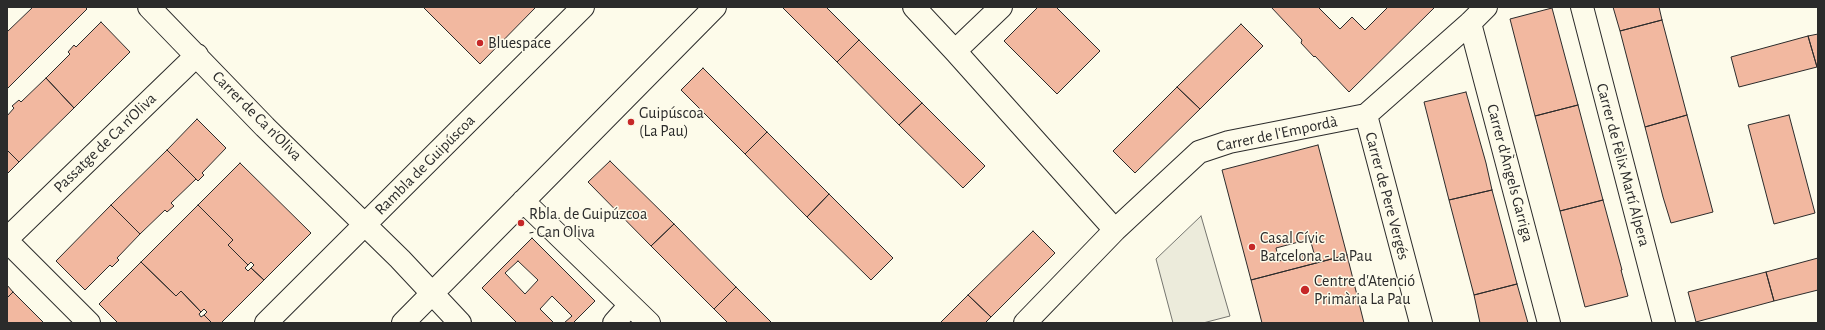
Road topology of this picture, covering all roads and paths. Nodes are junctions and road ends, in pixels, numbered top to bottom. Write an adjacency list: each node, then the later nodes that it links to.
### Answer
1 (149, 7): 10 (street, Carrer de Ca n'Oliva)
2 (583, 7): 13 (street, Rambla de Guipúscoa)
3 (715, 7): 12 (street)
4 (914, 7): 9 (street)
5 (1001, 7): 9 (street)
6 (1486, 7): 8 (street)
7 (1582, 7): 27 (street, Carrer de Fèlix Martí Alpera)
8 (1470, 23): 11 (street); 26 (street, Carrer d'Àngels Garriga)
9 (955, 51): 14 (street)
10 (197, 55): 13 (street, Carrer de Ca n'Oliva); 15 (street, Passatge de Ca n'Oliva)
11 (1366, 115): 14 (street, Carrer de l'Empordà); 25 (street, Carrer de Pere Vergés)
12 (523, 201): 16 (street); 17 (street)
13 (365, 225): 16 (street, Carrer de Ca n'Oliva); 19 (street, Rambla de Guipúscoa)
14 (1115, 230): 24 (street, Carrer de l'Empordà)
15 (10, 236): 18 (street)
16 (433, 294): 20 (street); 21 (street)
17 (630, 305): 22 (street); 23 (street)
18 (89, 323)
19 (266, 323)
20 (403, 323)
21 (460, 323)
22 (614, 323)
23 (649, 323)
24 (1025, 323)
25 (1421, 323)
26 (1549, 323)
27 (1664, 323)

